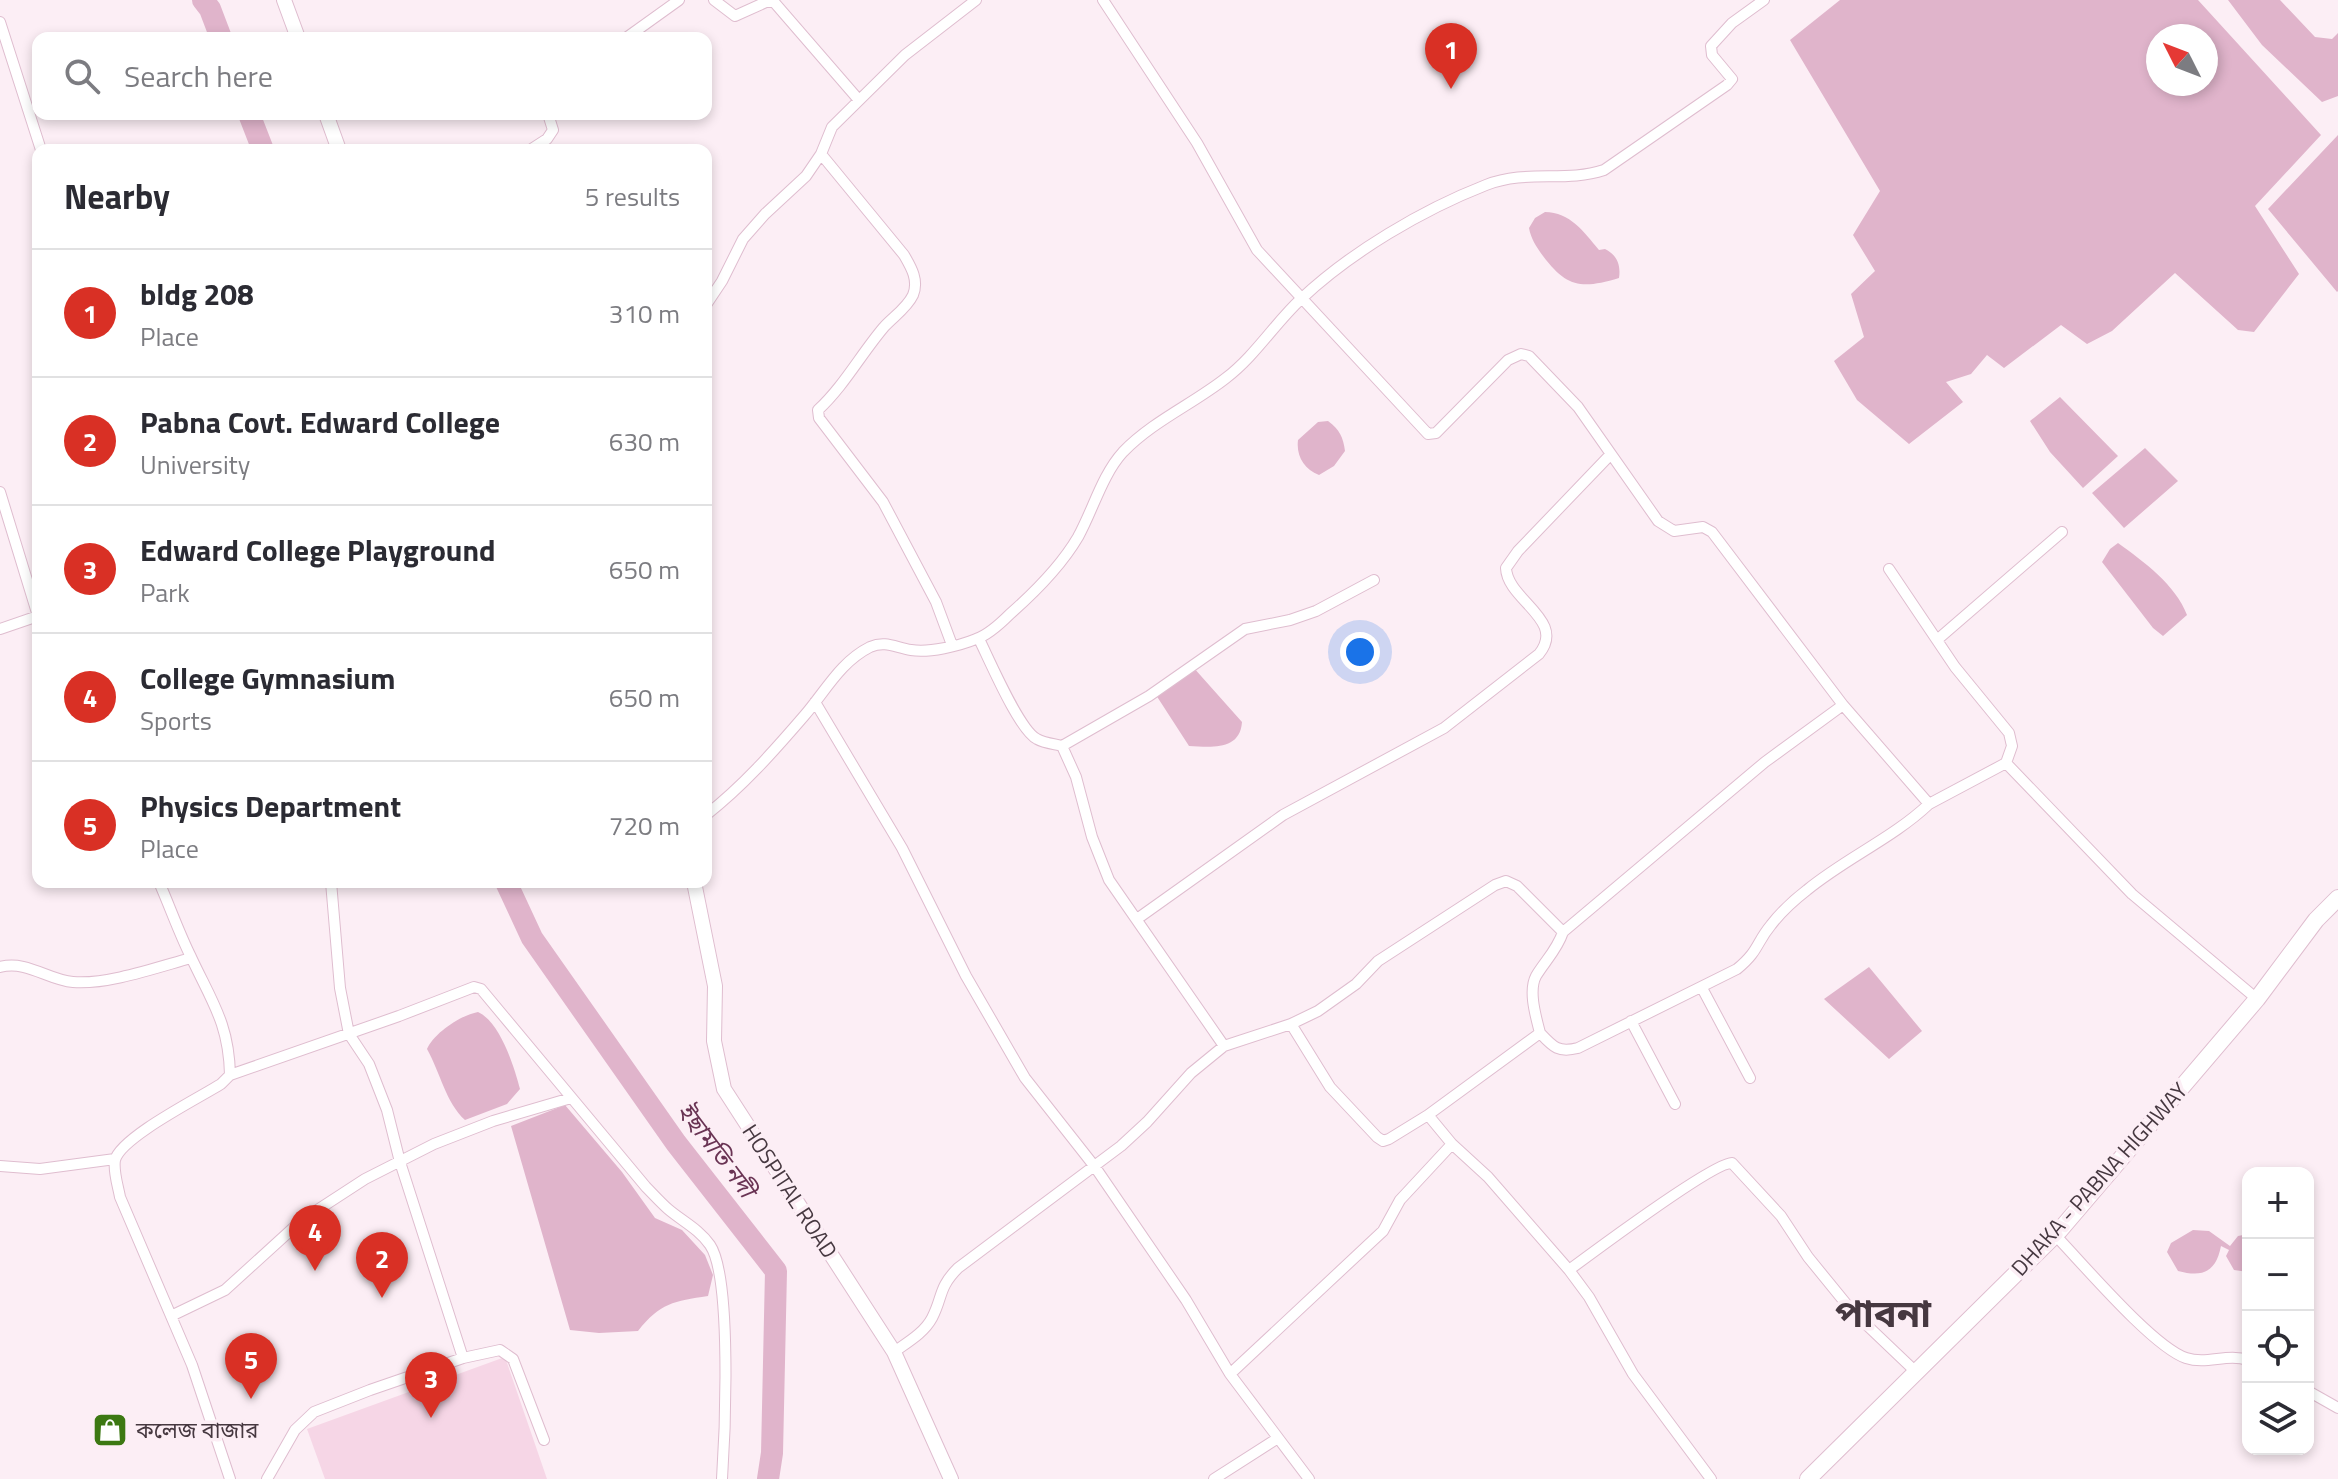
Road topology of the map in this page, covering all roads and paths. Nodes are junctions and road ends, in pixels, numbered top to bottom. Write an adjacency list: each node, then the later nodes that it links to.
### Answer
1 (284, 0): 8 (main road)
2 (679, 0): 9 (street)
3 (714, 0): 10 (street)
4 (976, 0): 10 (street)
5 (1103, 0): 18 (street)
6 (1764, 0): 18 (street)
7 (0, 22): 13 (street)
8 (296, 32)
9 (634, 32)
10 (858, 99): 16 (street)
11 (328, 120): 14 (main road)
12 (550, 120): 15 (street)
13 (39, 144)
14 (337, 144)
15 (539, 144)
16 (821, 154): 17 (street); 29 (street)
17 (712, 296)
18 (1301, 298): 19 (street); 27 (street)
19 (1611, 454): 31 (street); 40 (street)
20 (0, 492): 24 (street)
21 (2062, 532): 28 (street)
22 (1889, 569): 28 (street)
23 (1374, 580): 32 (street)
24 (32, 596)
25 (32, 618): 26 (street)
26 (0, 629)
27 (979, 639): 29 (street); 32 (street)
28 (1937, 640): 33 (street)
29 (952, 645): 30 (street)
30 (815, 702): 35 (street); 60 (street)
31 (1843, 705): 34 (street); 41 (street)
32 (1062, 746): 40 (street)
33 (2006, 763): 34 (street); 45 (street)
34 (1929, 804): 44 (street)
35 (712, 810)
36 (162, 888): 42 (street)
37 (332, 888): 49 (street)
38 (695, 888): 64 (main road, HOSPITAL ROAD)
39 (2338, 898): 45 (main road, DHAKA - PABNA HIGHWAY)
40 (1137, 919): 50 (street)
41 (1563, 932): 47 (street); 48 (street)
42 (191, 958): 43 (street); 51 (street)
43 (0, 967)
44 (1702, 988): 46 (street); 52 (street)
45 (2257, 999): 61 (main road, DHAKA - PABNA HIGHWAY)
46 (1631, 1021): 48 (street); 54 (street)
47 (1291, 1024): 50 (street); 55 (street)
48 (1540, 1033): 55 (street)
49 (349, 1034): 51 (street); 53 (street); 58 (street)
50 (1224, 1046): 60 (street)
51 (230, 1075): 57 (street)
52 (1750, 1078)
53 (571, 1098): 58 (street); 75 (street)
54 (1675, 1104)
55 (1428, 1115): 56 (street)
56 (1452, 1144): 62 (street); 68 (street)
57 (115, 1159): 59 (street); 63 (street)
58 (400, 1162): 63 (street); 65 (street)
59 (0, 1166)
60 (1095, 1167): 64 (street); 68 (street)
61 (2055, 1235): 66 (street); 67 (main road, DHAKA - PABNA HIGHWAY)
62 (1569, 1270): 67 (street); 79 (street)
63 (171, 1316): 73 (street)
64 (894, 1352): 76 (main road, HOSPITAL ROAD)
65 (463, 1358): 72 (street); 74 (street)
66 (2242, 1359)
67 (1916, 1372): 80 (main road, DHAKA - PABNA HIGHWAY)
68 (1230, 1374): 71 (street)
69 (2314, 1394): 70 (street)
70 (2338, 1408)
71 (1278, 1438): 77 (street); 78 (street)
72 (544, 1440)
73 (230, 1479)
74 (267, 1479)
75 (722, 1479)
76 (951, 1479)
77 (1214, 1479)
78 (1309, 1479)
79 (1711, 1479)
80 (1808, 1479)

